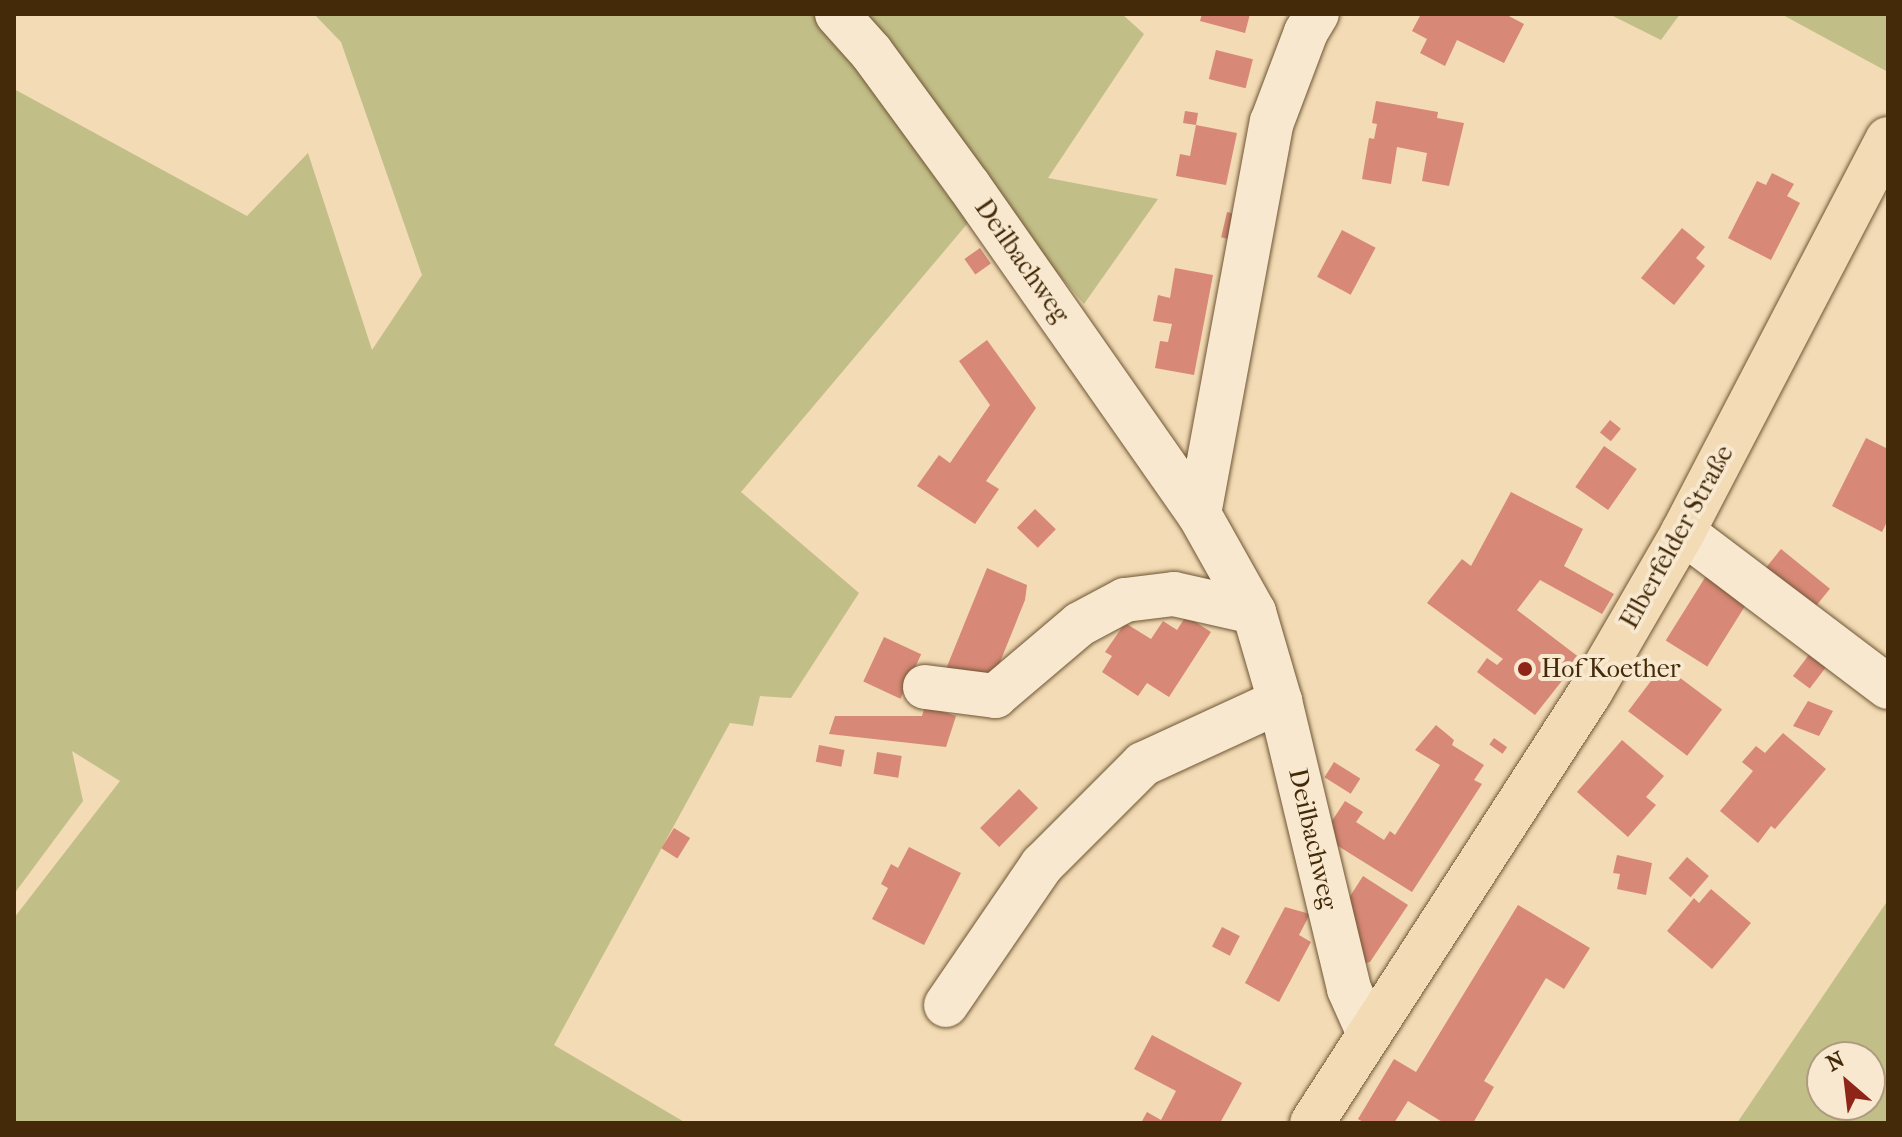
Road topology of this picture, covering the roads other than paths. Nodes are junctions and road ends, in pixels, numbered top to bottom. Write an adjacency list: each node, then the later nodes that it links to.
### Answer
1 (837, 14): 4 (street, Deilbachweg)
2 (1317, 14): 4 (street)
3 (1888, 139): 5 (main road, Elberfelder Straße)
4 (1199, 514): 6 (street, Deilbachweg)
5 (1683, 532): 8 (street); 11 (main road, Elberfelder Straße)
6 (1254, 612): 7 (street); 9 (street, Deilbachweg)
7 (925, 687)
8 (1888, 687)
9 (1280, 701): 10 (street); 11 (street, Deilbachweg)
10 (946, 1005)
11 (1369, 1034): 12 (main road, Elberfelder Straße)
12 (1312, 1123)

